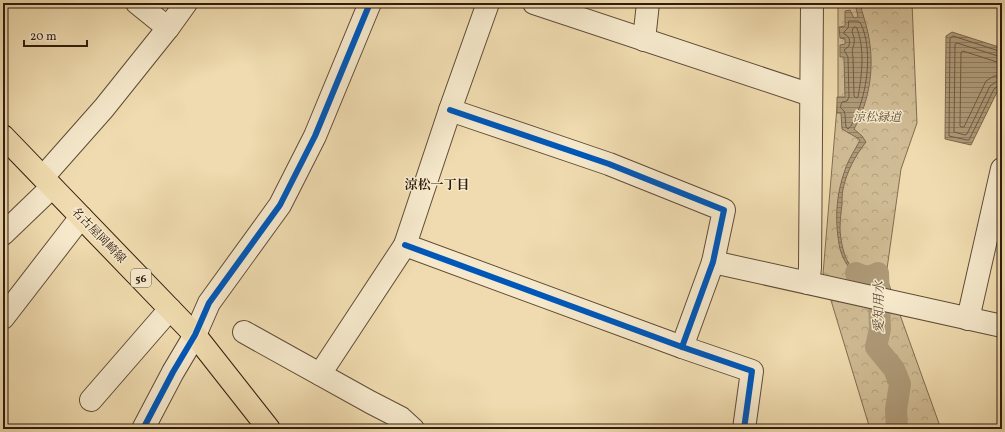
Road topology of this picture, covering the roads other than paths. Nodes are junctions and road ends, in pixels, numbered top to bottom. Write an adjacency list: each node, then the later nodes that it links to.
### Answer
1 (137, 3): 8 (street)
2 (186, 3): 8 (street)
3 (370, 3): 25 (street)
4 (488, 3): 11 (street)
5 (534, 3): 9 (street)
6 (648, 3): 9 (street)
7 (812, 3): 10 (street)
8 (168, 28): 14 (street)
9 (644, 40): 10 (street)
10 (811, 95): 19 (street)
11 (450, 110): 17 (street); 18 (street)
12 (3, 136): 14 (main road, 名古屋岡崎線 / 56)
13 (1002, 169): 22 (street)
14 (47, 182): 15 (main road, 名古屋岡崎線 / 56); 16 (street)
15 (81, 217): 20 (main road, 名古屋岡崎線 / 56); 21 (street)
16 (3, 234)
17 (405, 246): 26 (street); 27 (street)
18 (713, 262): 19 (street); 26 (street)
19 (808, 283): 22 (street)
20 (170, 309): 25 (main road, 名古屋岡崎線 / 56); 28 (street)
21 (3, 318)
22 (968, 319): 23 (street)
23 (1002, 326)
24 (244, 332): 27 (street)
25 (195, 335): 29 (street); 30 (main road, 名古屋岡崎線 / 56)
26 (682, 347): 32 (street)
27 (320, 374): 31 (street)
28 (92, 400)
29 (143, 429)
30 (269, 429)
31 (413, 429)
32 (744, 429)

